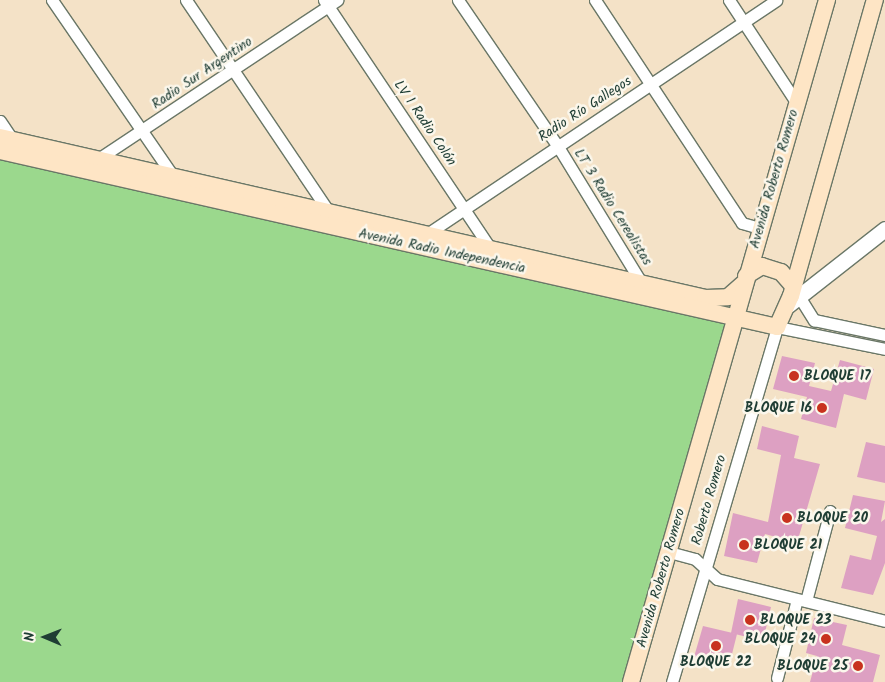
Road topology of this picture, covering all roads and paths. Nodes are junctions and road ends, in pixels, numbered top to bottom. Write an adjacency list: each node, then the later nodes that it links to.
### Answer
1 (52, 0): 15 (street)
2 (186, 0): 11 (street)
3 (458, 0): 17 (street, LT 3 Radio Cerealistas)
4 (595, 0): 12 (street)
5 (729, 0): 10 (street)
6 (776, 0): 10 (street, Radio Río Gallegos)
7 (826, 0): 13 (main road, Avenida Roberto Romero)
8 (875, 0): 34 (main road)
9 (330, 2): 11 (street, Radio Sur Argentino); 23 (street, LV 1 Radio Colón)
10 (744, 22): 12 (street, Radio Río Gallegos); 13 (street)
11 (233, 70): 15 (street, Radio Sur Argentino); 24 (street)
12 (652, 83): 17 (street, Radio Río Gallegos); 25 (street)
13 (796, 102): 25 (main road, Avenida Roberto Romero)
14 (0, 121): 16 (street)
15 (142, 131): 19 (street, Radio Sur Argentino); 21 (street)
16 (6, 138): 19 (main road, Avenida Radio Independencia)
17 (557, 145): 23 (street, Radio Río Gallegos); 33 (street, LT 3 Radio Cerealistas)
18 (0, 151): 20 (main road, Avenida Radio Independencia)
19 (98, 160): 20 (street, Radio Sur Argentino); 21 (main road, Avenida Radio Independencia)
20 (83, 170): 22 (main road, Avenida Radio Independencia)
21 (174, 178): 22 (street); 24 (main road, Avenida Radio Independencia)
22 (184, 192): 28 (main road, Avenida Radio Independencia)
23 (464, 208): 27 (street, Radio Río Gallegos); 29 (street, LV 1 Radio Colón)
24 (329, 212): 27 (main road, Avenida Radio Independencia)
25 (760, 228): 32 (main road, Avenida Roberto Romero)
26 (885, 230): 31 (street)
27 (427, 234): 28 (street, Radio Río Gallegos); 29 (main road, Avenida Radio Independencia)
28 (412, 244): 30 (main road, Avenida Radio Independencia)
29 (490, 248): 30 (street, LV 1 Radio Colón); 33 (main road, Avenida Radio Independencia)
30 (499, 263): 35 (main road, Avenida Radio Independencia)
31 (823, 274): 34 (street); 34 (street)
32 (744, 280): 33 (main road, Avenida Radio Independencia); 34 (main road, Avenida Radio Independencia); 35 (main road, Avenida Roberto Romero)
33 (641, 282)
34 (791, 287): 37 (main road); 38 (street)
35 (734, 316): 36 (main road, Avenida Radio Independencia); 40 (main road, Avenida Roberto Romero)
36 (756, 322): 37 (main road, Avenida Radio Independencia); 40 (main road, Avenida Roberto Romero)
37 (777, 326): 39 (street, Avenida Radio Independencia); 43 (street, Roberto Romero)
38 (885, 335)
39 (885, 349)
40 (722, 359): 42 (main road, Avenida Roberto Romero)
41 (830, 511): 44 (street)
42 (669, 552): 43 (street); 47 (main road, Avenida Roberto Romero)
43 (705, 568): 44 (street); 48 (street, Roberto Romero)
44 (802, 600): 45 (street); 46 (street)
45 (885, 621)
46 (777, 678)
47 (631, 682)
48 (672, 682)

